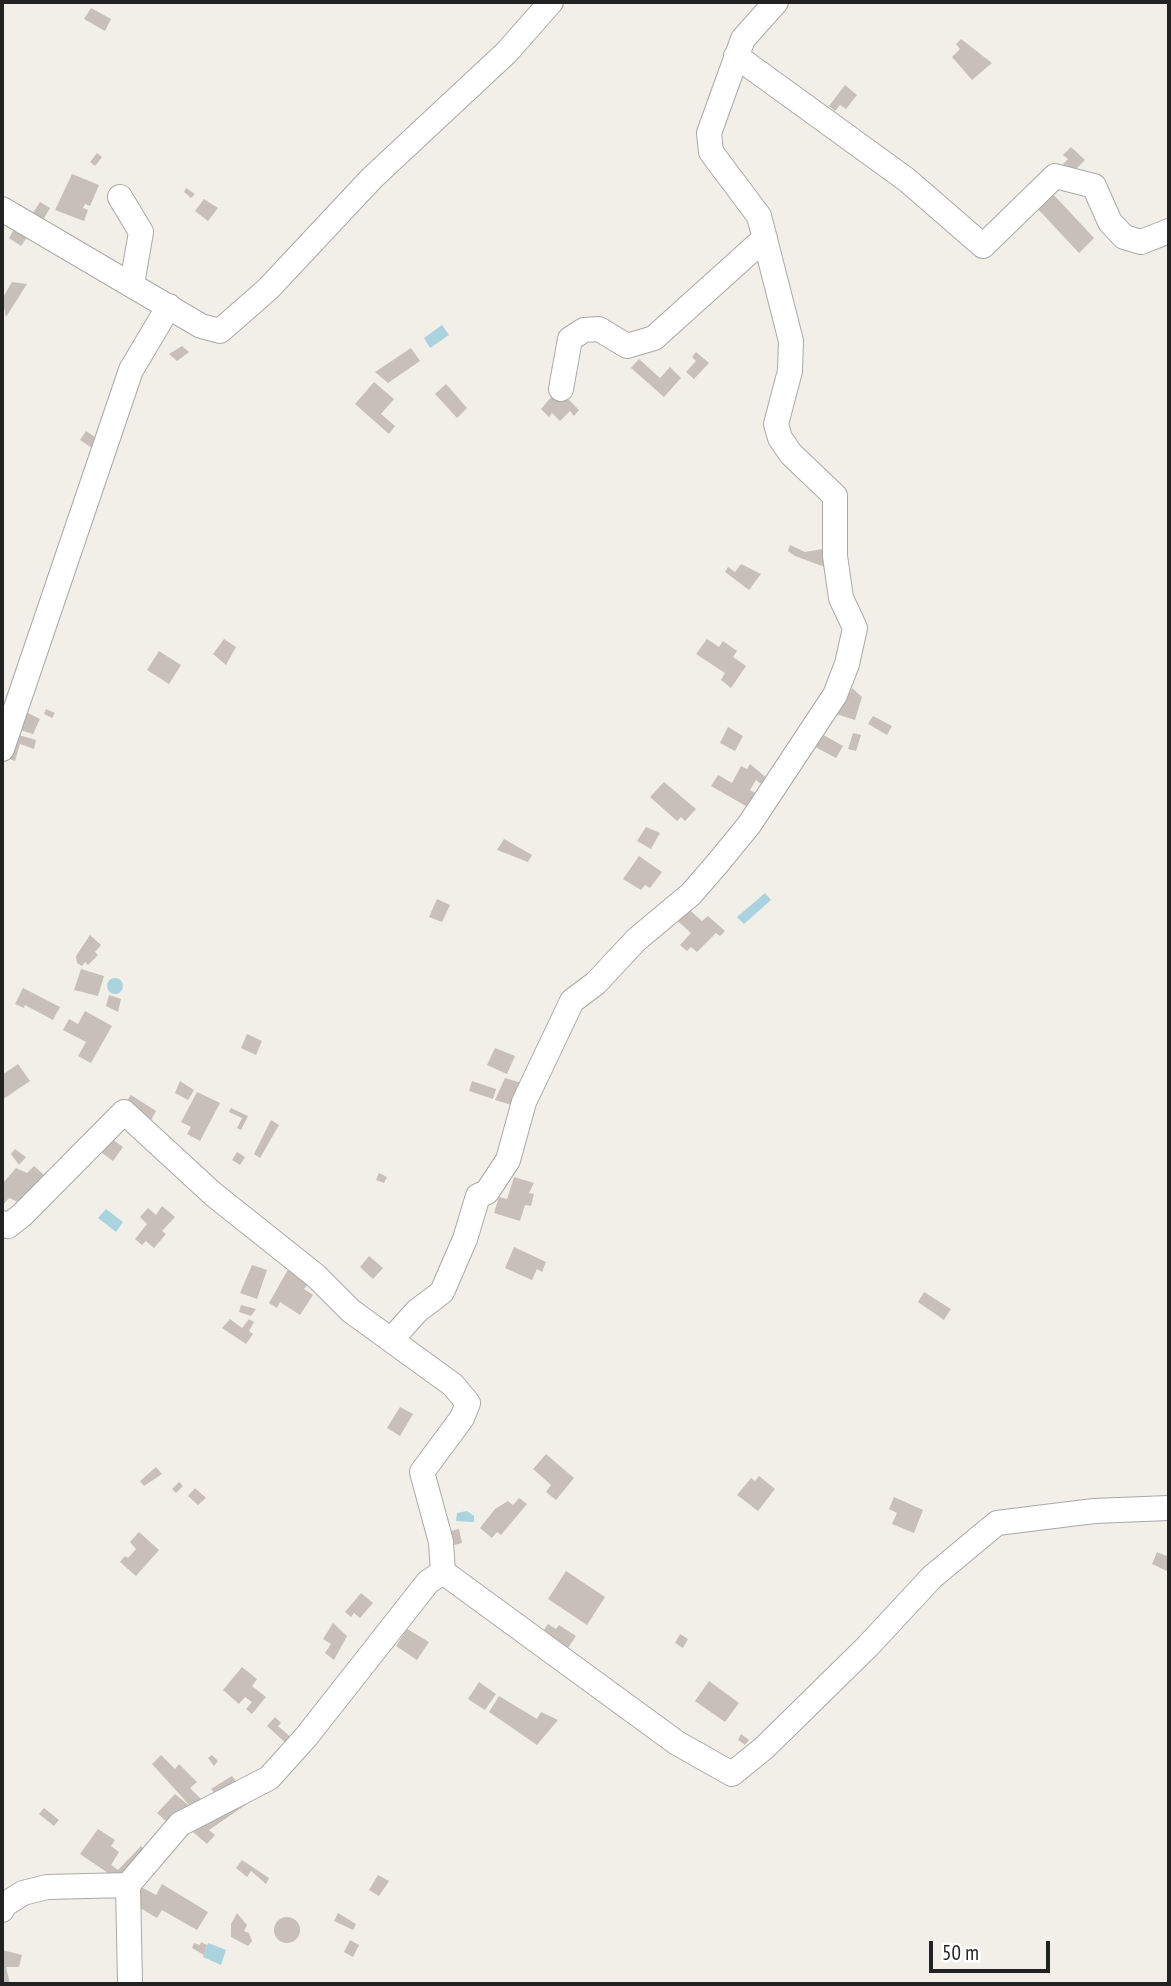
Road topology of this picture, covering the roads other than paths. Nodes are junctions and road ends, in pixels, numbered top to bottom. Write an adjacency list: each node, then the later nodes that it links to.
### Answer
1 (551, 2): 9 (street)
2 (776, 2): 3 (street)
3 (736, 56): 6 (street); 7 (street)
4 (120, 197): 8 (street)
5 (2, 209): 8 (street)
6 (1169, 231)
7 (765, 238): 10 (street); 13 (street)
8 (132, 284): 9 (street)
9 (169, 306): 11 (street)
10 (561, 389)
11 (2, 749)
12 (2, 1223): 13 (street)
13 (391, 1340): 15 (street)
14 (1169, 1508): 15 (street)
15 (443, 1572): 16 (street)
16 (128, 1885): 17 (street); 18 (street)
17 (2, 1910)
18 (130, 1984)

